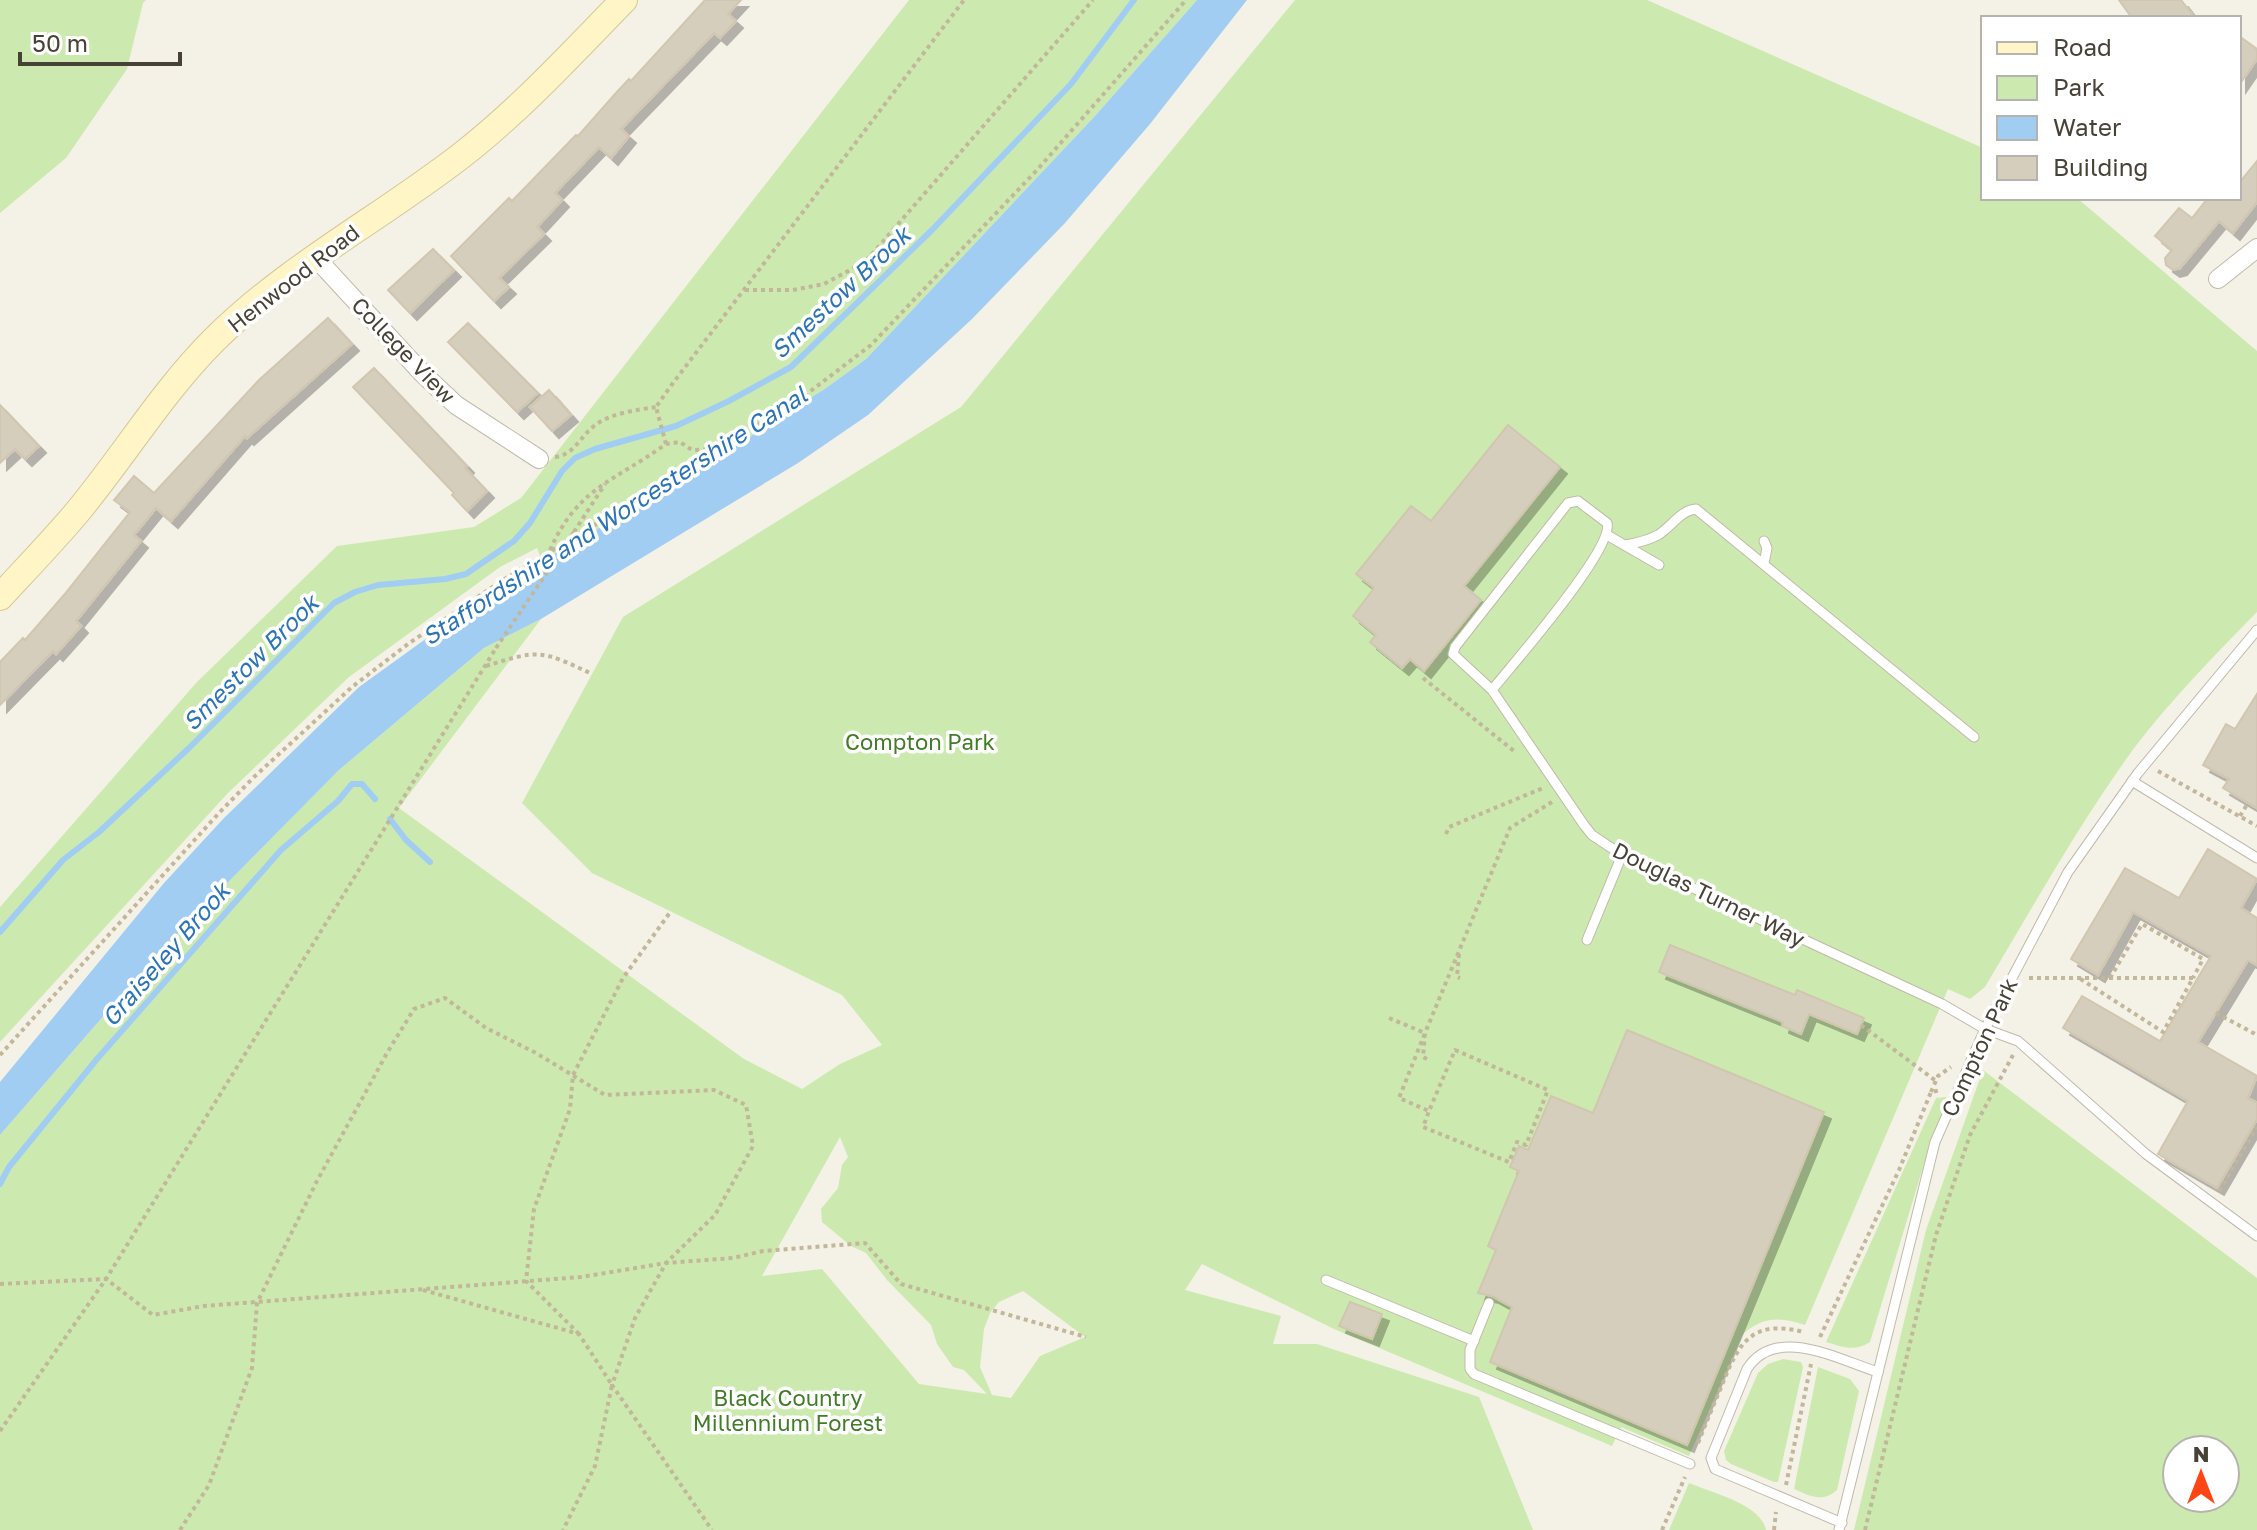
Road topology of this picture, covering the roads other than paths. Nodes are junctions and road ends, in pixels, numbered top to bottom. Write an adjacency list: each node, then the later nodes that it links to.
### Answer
1 (624, 0): 3 (main road, Henwood Road)
2 (2257, 248): 4 (street)
3 (316, 258): 5 (street, College View); 11 (main road, Henwood Road)
4 (2218, 279)
5 (539, 459)
6 (1607, 535): 8 (lane); 13 (lane); 13 (lane, Douglas Turner Way)
7 (1764, 541): 9 (lane)
8 (1625, 545): 9 (lane); 10 (lane)
9 (1764, 563): 14 (lane)
10 (1659, 565)
11 (0, 597)
12 (2257, 630): 15 (lane, Compton Park)
13 (1492, 690): 16 (lane, Douglas Turner Way)
14 (1974, 737)
15 (2132, 781): 17 (lane); 19 (lane, Compton Park)
16 (1622, 855): 18 (lane); 19 (lane, Douglas Turner Way)
17 (2257, 858)
18 (1587, 940)
19 (1985, 1029): 20 (lane, Douglas Turner Way); 24 (lane, Compton Park)
20 (2257, 1236)
21 (1326, 1280): 23 (lane)
22 (1489, 1303): 23 (lane)
23 (1474, 1341): 25 (lane)
24 (1878, 1372): 26 (lane, Compton Park); 26 (lane)
25 (1690, 1464)
26 (1840, 1527)

